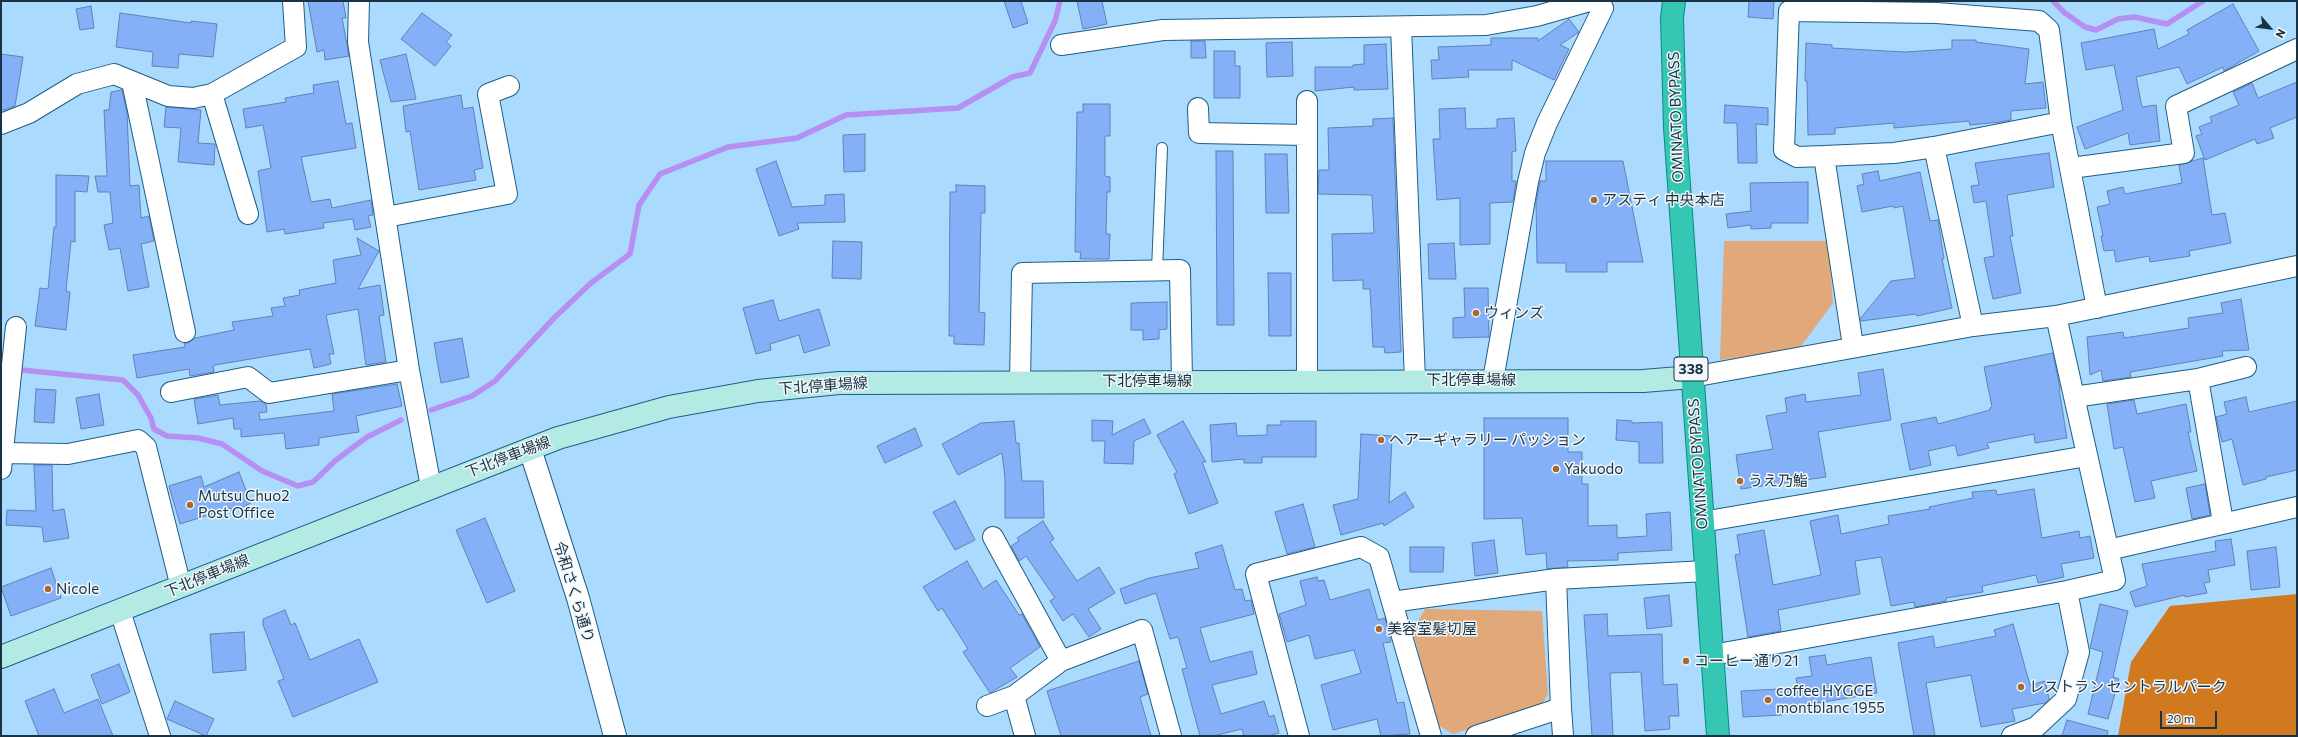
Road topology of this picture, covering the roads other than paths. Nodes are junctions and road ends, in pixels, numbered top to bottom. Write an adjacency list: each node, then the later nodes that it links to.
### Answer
1 (293, 1): 11 (street)
2 (359, 1): 22 (street)
3 (1590, 1): 6 (street)
4 (1596, 1): 37 (street)
5 (1674, 1): 33 (highway, OMINATO BYPASS / 338)
6 (1401, 27): 7 (street); 36 (street)
7 (1061, 45)
8 (2297, 49): 20 (street)
9 (132, 82): 11 (street); 15 (street); 29 (street)
10 (509, 86): 22 (street)
11 (212, 94): 21 (street)
12 (1307, 101): 16 (street)
13 (1198, 108): 16 (street)
14 (2061, 122): 17 (street); 19 (street); 20 (street)
15 (1, 124)
16 (1307, 135): 35 (street)
17 (1934, 147): 19 (street); 27 (street)
18 (1162, 148): 24 (lane)
19 (1824, 156): 30 (street)
20 (2071, 168): 25 (street)
21 (248, 214)
22 (386, 217): 32 (street)
23 (2297, 266): 25 (street)
24 (1157, 270): 38 (street); 39 (street)
25 (2097, 308): 26 (street)
26 (2056, 316): 27 (street); 41 (street)
27 (1973, 326): 30 (street)
28 (16, 327): 44 (street)
29 (185, 332)
30 (1853, 346): 33 (street)
31 (2246, 367): 34 (street)
32 (409, 370): 40 (street); 45 (street)
33 (1692, 377): 37 (main road, 下北停車場線); 47 (highway, OMINATO BYPASS / 338)
34 (2198, 379): 41 (street); 48 (street)
35 (1307, 380): 36 (main road, 下北停車場線); 39 (main road, 下北停車場線)
36 (1415, 380): 37 (main road, 下北停車場線)
37 (1492, 380)
38 (1020, 381): 39 (main road, 下北停車場線); 42 (main road, 下北停車場線)
39 (1182, 381)
40 (171, 392)
41 (2074, 397): 43 (street)
42 (530, 449): 45 (main road, 下北停車場線); 64 (street, 令和さくら通り)
43 (2087, 456): 47 (street); 50 (street)
44 (2, 461): 53 (street)
45 (431, 487): 53 (main road, 下北停車場線)
46 (2297, 507): 48 (street)
47 (1702, 522): 51 (highway, OMINATO BYPASS / 338)
48 (2223, 522): 50 (street)
49 (993, 537): 59 (street)
50 (2108, 550): 54 (street)
51 (1706, 571): 52 (street); 57 (highway, OMINATO BYPASS / 338)
52 (1556, 579): 55 (street); 62 (street)
53 (181, 587): 56 (main road, 下北停車場線)
54 (2067, 591): 57 (street); 72 (street)
55 (1392, 602): 67 (street); 68 (street)
56 (120, 611): 58 (main road, 下北停車場線); 63 (street)
57 (1712, 655): 71 (highway, OMINATO BYPASS / 338)
58 (1, 657)
59 (1062, 661): 60 (street); 66 (street)
60 (1014, 696): 61 (street); 65 (street)
61 (987, 706)
62 (1561, 708): 69 (street); 70 (street)
63 (160, 736)
64 (615, 736)
65 (1025, 736)
66 (1171, 736)
67 (1299, 736)
68 (1431, 736)
69 (1476, 736)
70 (1563, 736)
71 (1718, 736)
72 (2012, 736)

